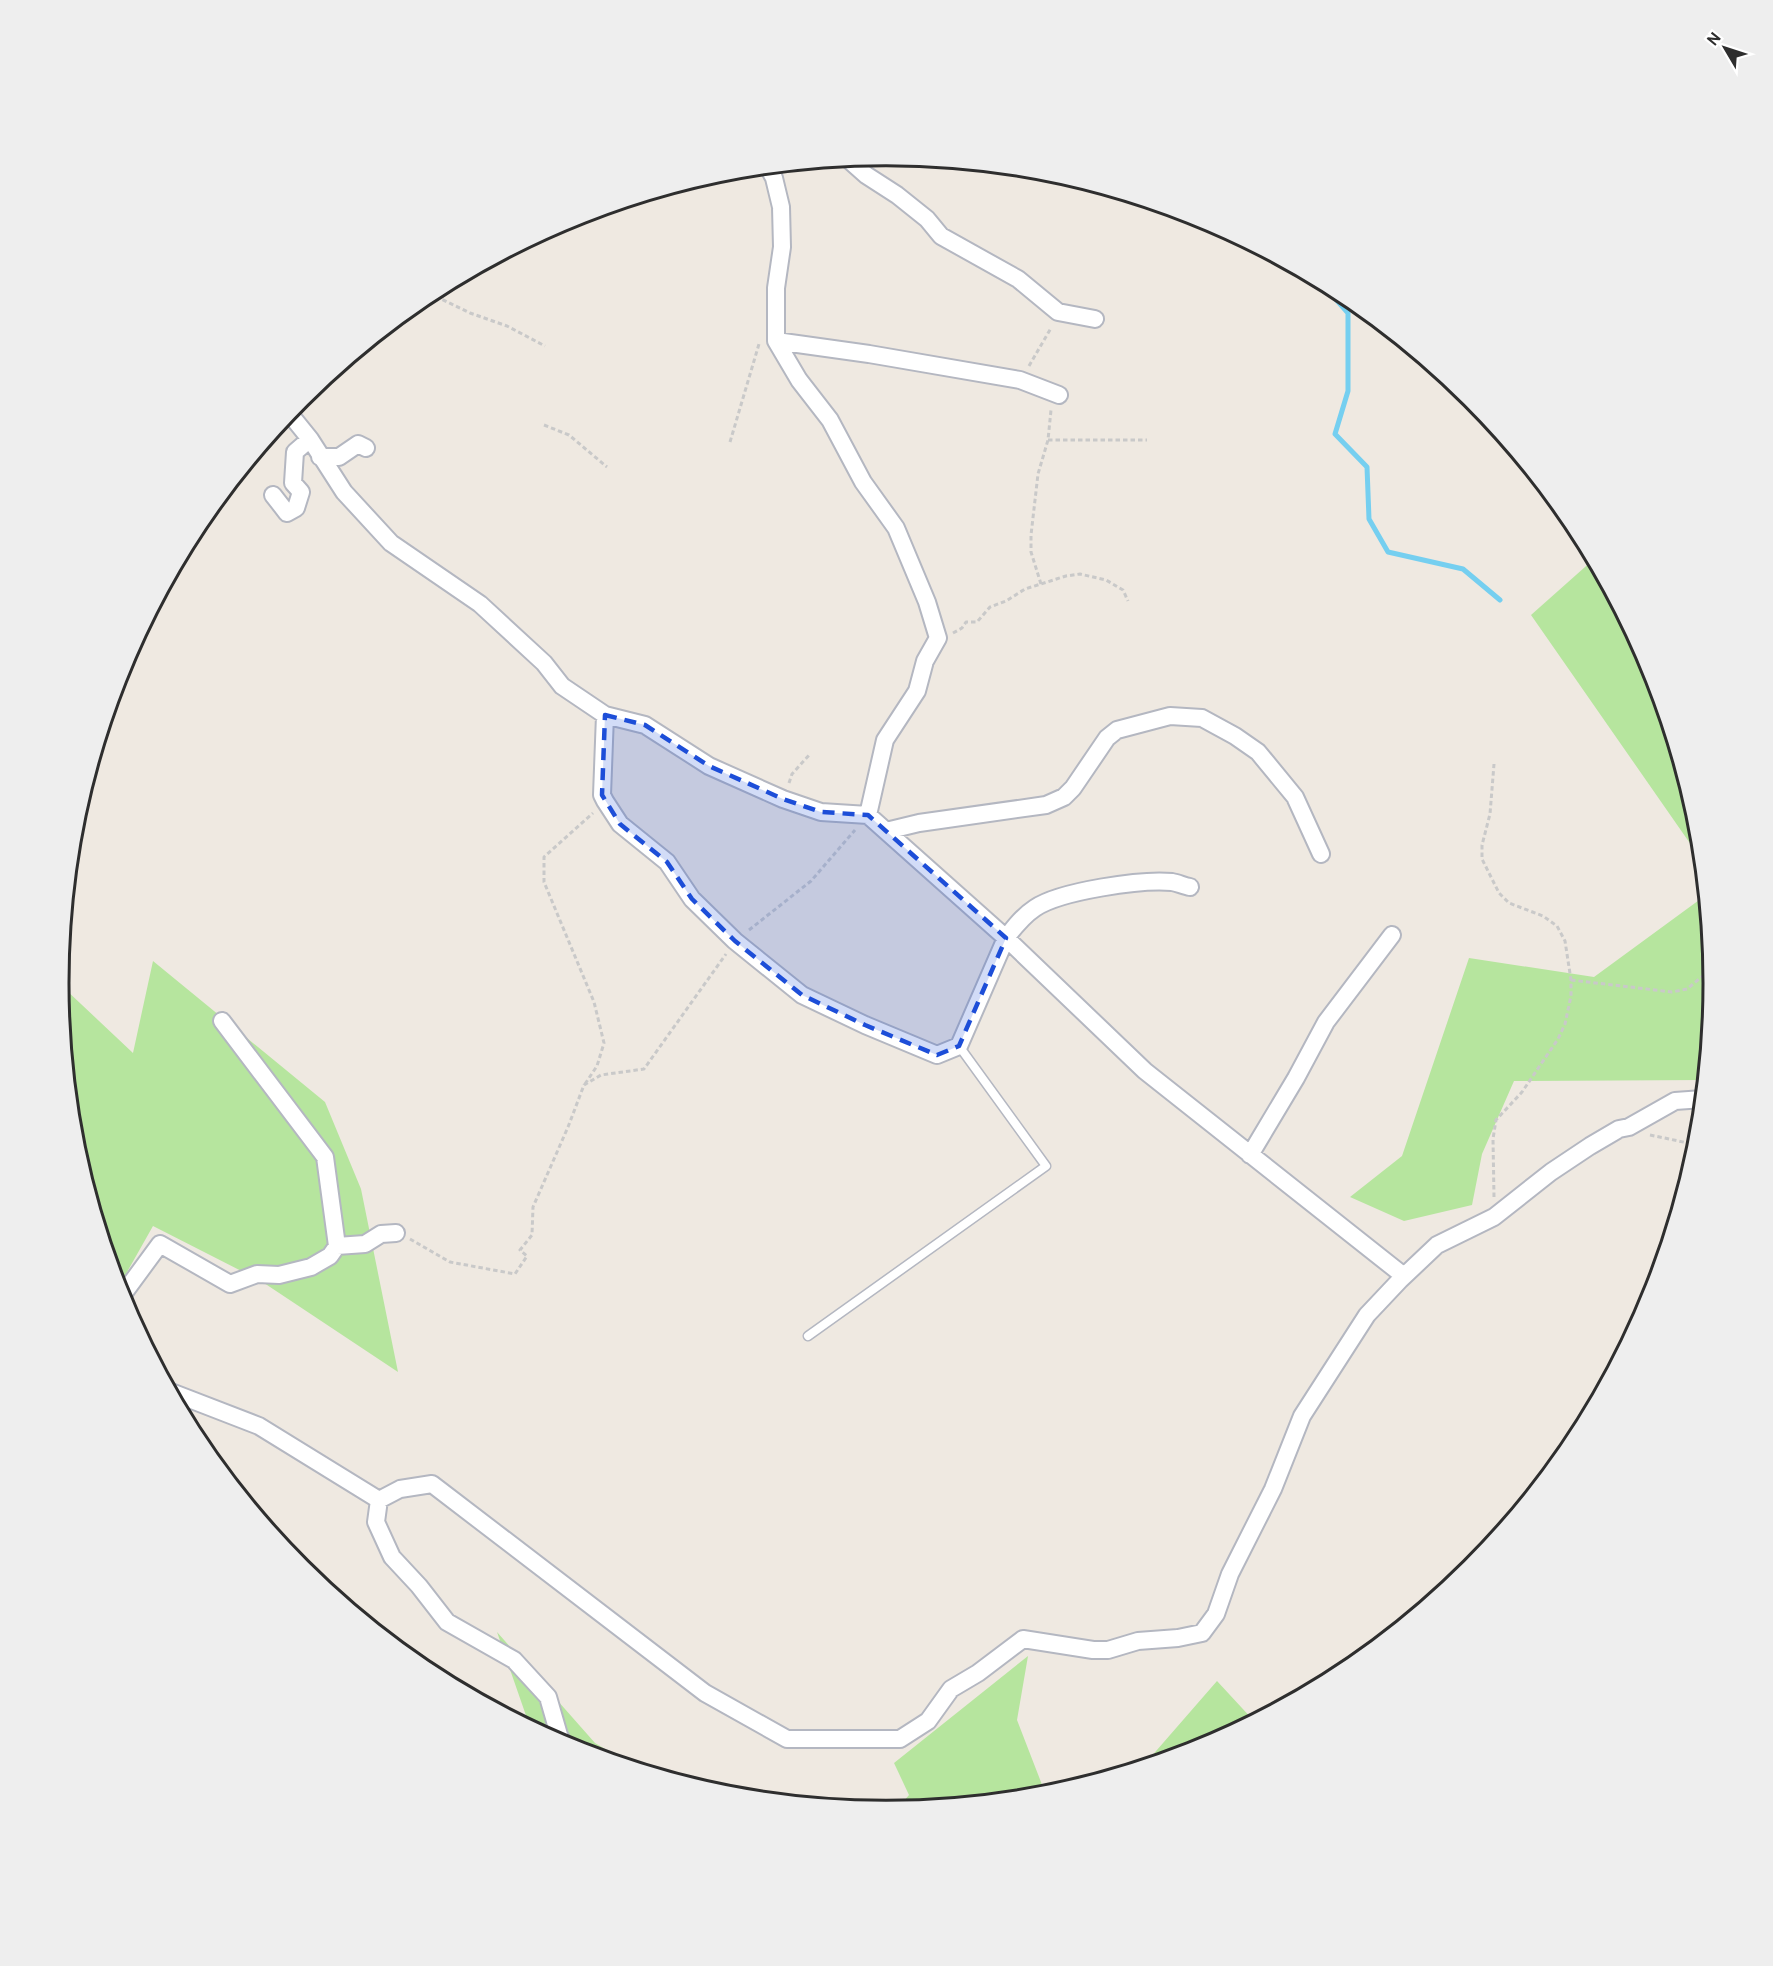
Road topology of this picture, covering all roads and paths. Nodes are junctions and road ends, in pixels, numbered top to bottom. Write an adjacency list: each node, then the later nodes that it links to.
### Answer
1 (857, 167): 4 (street)
2 (772, 173): 6 (street)
3 (440, 298): 7 (path)
4 (1058, 312): 5 (street); 8 (path)
5 (1095, 319)
6 (776, 341): 8 (street); 15 (path); 22 (street)
7 (545, 346)
8 (1020, 380): 9 (street)
9 (1059, 395): 13 (path)
10 (294, 420): 12 (street)
11 (544, 425): 18 (path)
12 (310, 439): 17 (street); 19 (street)
13 (1048, 440): 14 (path); 20 (path)
14 (1147, 440)
15 (730, 442)
16 (366, 448): 17 (street)
17 (320, 457): 23 (street)
18 (608, 466)
19 (273, 495)
20 (1041, 584): 21 (path); 22 (path)
21 (1128, 601)
22 (937, 634): 28 (street)
23 (605, 715): 26 (street); 27 (street)
24 (810, 754): 26 (path)
25 (1494, 764): 36 (path)
26 (783, 799): 28 (street)
27 (605, 801): 34 (street); 39 (path)
28 (868, 815): 29 (street); 34 (path)
29 (886, 831): 30 (street); 33 (street)
30 (1321, 854)
31 (1190, 887): 33 (street)
32 (1392, 935): 43 (street)
33 (1006, 938): 38 (street); 43 (street)
34 (735, 941): 38 (street); 39 (path)
35 (1704, 975): 36 (path)
36 (1571, 980): 44 (path)
37 (222, 1021): 46 (street)
38 (959, 1046): 49 (lane)
39 (584, 1085): 45 (path)
40 (1695, 1100): 41 (street)
41 (1619, 1129): 42 (path); 44 (street)
42 (1688, 1143)
43 (1250, 1155): 47 (street)
44 (1494, 1216): 47 (street)
45 (396, 1233): 46 (street)
46 (337, 1246): 48 (street)
47 (1404, 1276): 51 (street)
48 (128, 1288)
49 (808, 1336)
50 (182, 1396): 51 (street)
51 (379, 1500): 52 (street)
52 (558, 1731)

